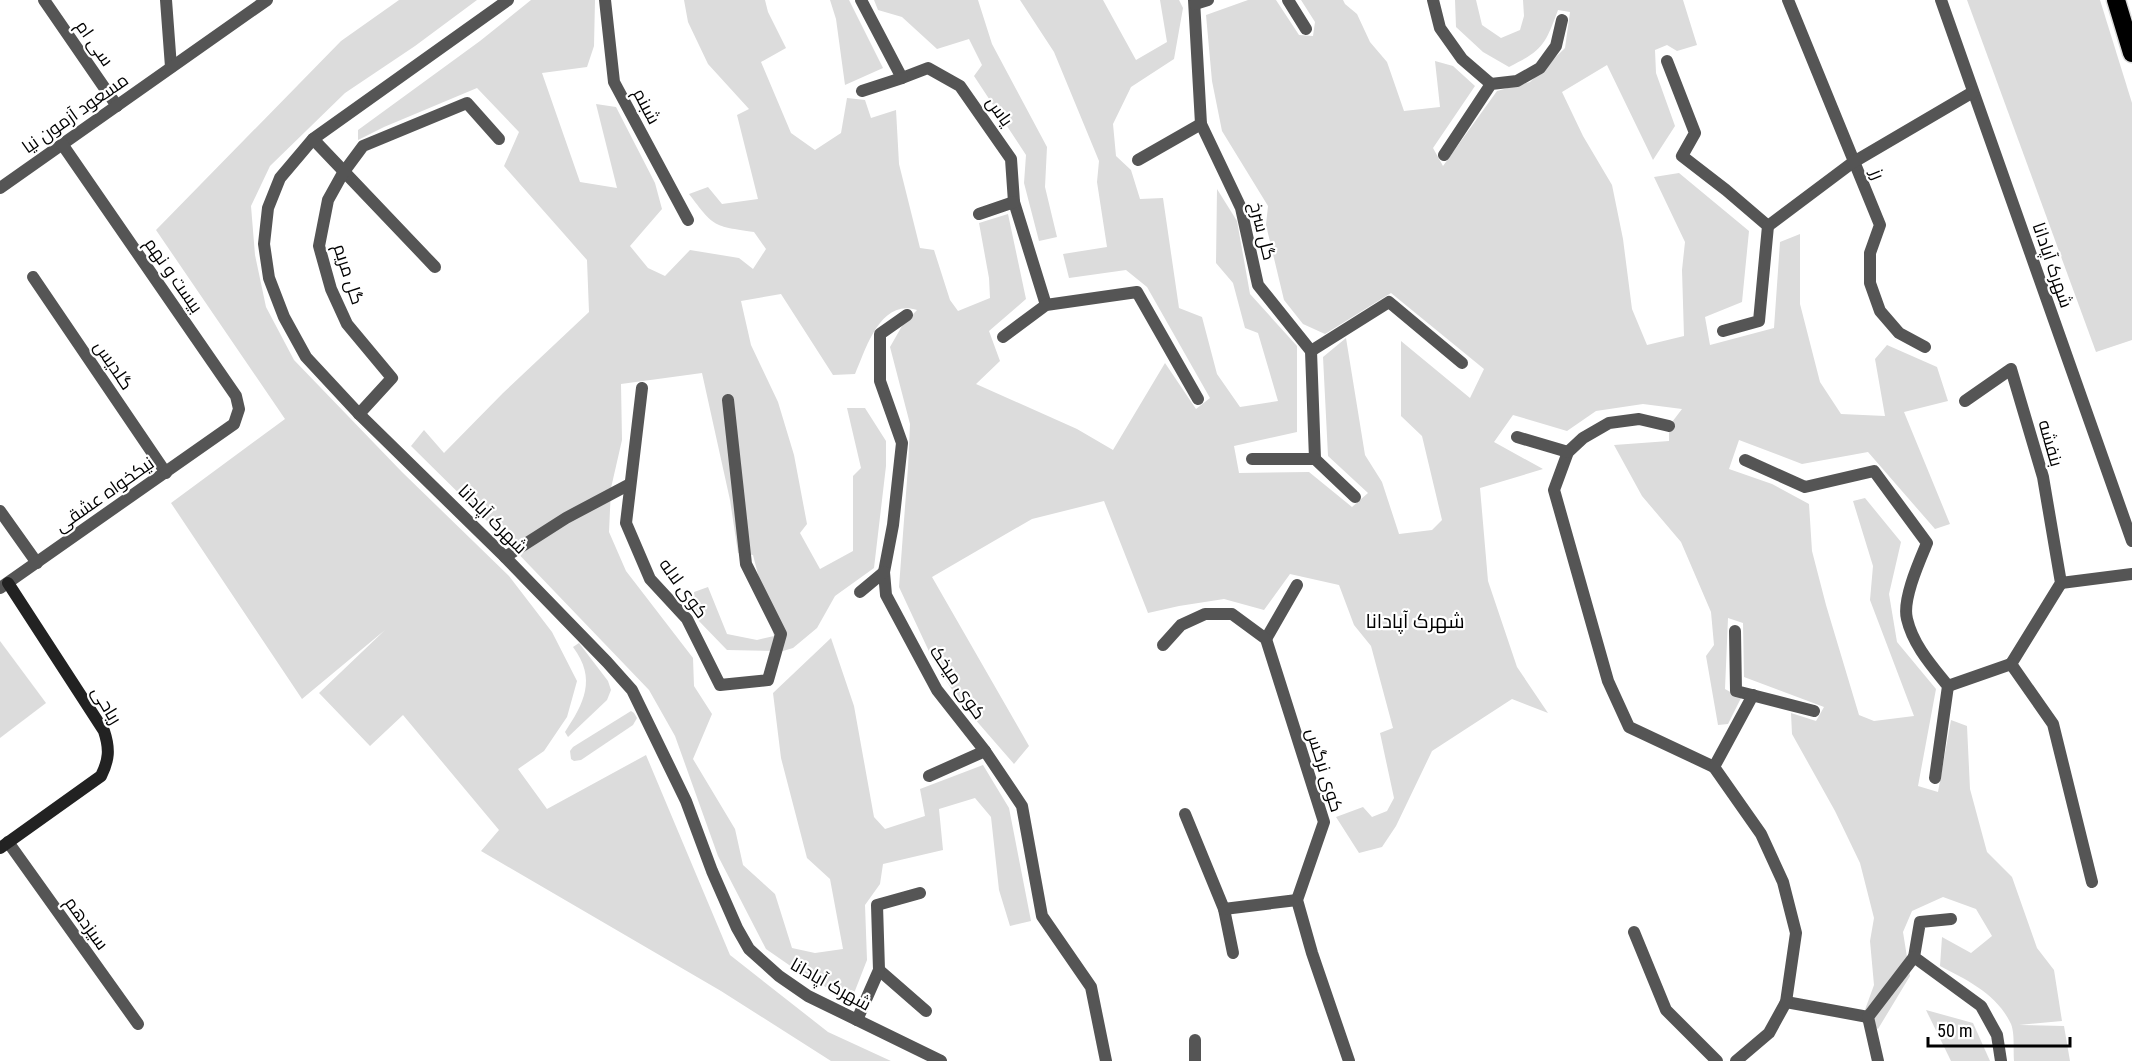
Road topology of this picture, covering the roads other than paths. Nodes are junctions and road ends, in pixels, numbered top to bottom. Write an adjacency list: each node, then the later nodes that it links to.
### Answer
1 (44, 0): 23 (street, سی ام)
2 (166, 0): 18 (street)
3 (267, 0): 18 (street, مسعود آزمون نیا)
4 (508, 0): 26 (street, شهرک آپادانا)
5 (605, 0): 35 (street, شبنم)
6 (861, 0): 19 (street)
7 (1208, 0): 13 (street)
8 (1288, 0): 15 (street)
9 (1434, 0): 20 (street)
10 (1788, 0): 30 (street, رز)
11 (1941, 0): 22 (street, شهرک آپادانا)
12 (2116, 0): 16 (highway)
13 (1194, 2): 24 (street, گل سرخ)
14 (1562, 20): 20 (street)
15 (1306, 29)
16 (2132, 53)
17 (1667, 61): 36 (street)
18 (171, 67): 23 (street, مسعود آزمون نیا)
19 (902, 78): 21 (street); 33 (street, یاس)
20 (1491, 84): 28 (street)
21 (862, 91)
22 (1973, 92): 30 (street); 62 (street, شهرک آپادانا)
23 (117, 106): 27 (street, مسعود آزمون نیا)
24 (1201, 124): 29 (street); 44 (street, گل سرخ)
25 (499, 139): 31 (street, گل مریم)
26 (313, 140): 31 (street); 50 (street, شهرک آپادانا)
27 (62, 144): 32 (street, مسعود آزمون نیا); 52 (street, بیست و نهم)
28 (1444, 155)
29 (1138, 160)
30 (1854, 162): 36 (street); 43 (street, رز)
31 (344, 173): 37 (street); 50 (street, گل مریم)
32 (0, 188)
33 (1014, 202): 34 (street); 39 (street, یاس)
34 (979, 214)
35 (688, 220)
36 (1768, 226): 41 (street)
37 (435, 267)
38 (33, 277): 58 (street, گلدیس)
39 (1046, 304): 42 (street); 48 (street)
40 (907, 315): 65 (street, کوی میخک)
41 (1723, 331)
42 (1003, 337)
43 (1925, 347)
44 (1311, 351): 45 (street); 56 (street)
45 (1462, 363)
46 (642, 388): 59 (street, کوی لاله)
47 (728, 399): 59 (street, کوی لاله)
48 (1198, 399)
49 (1965, 401): 67 (street, بنفشه)
50 (359, 414): 63 (street, شهرک آپادانا)
51 (1669, 426): 54 (street)
52 (228, 428): 58 (street, نیکخواه عشقی)
53 (1517, 437): 54 (street)
54 (1568, 452): 79 (street)
55 (1252, 459): 56 (street)
56 (1315, 459): 60 (street)
57 (1744, 460): 75 (street)
58 (166, 472): 64 (street, نیکخواه عشقی)
59 (630, 484): 63 (street)
60 (1355, 497)
61 (0, 511): 64 (street)
62 (2132, 541)
63 (505, 557): 96 (street, شهرک آپادانا)
64 (37, 563): 69 (street, نیکخواه عشقی)
65 (884, 572): 70 (street); 78 (street, کوی میخک)
66 (2132, 574): 67 (street)
67 (2061, 583): 74 (street)
68 (1297, 585): 72 (street)
69 (4, 586): 83 (street, ریاحی)
70 (860, 592)
71 (1735, 631): 76 (street)
72 (1266, 639): 73 (street); 86 (street, کوی نرگس)
73 (1163, 645)
74 (2011, 664): 75 (street); 84 (street)
75 (1948, 686): 81 (street)
76 (1753, 695): 77 (street); 79 (street)
77 (1814, 711)
78 (985, 751): 80 (street); 100 (street, کوی میخک)
79 (1714, 767): 93 (street)
80 (929, 776)
81 (1935, 778)
82 (1185, 814): 87 (street)
83 (4, 845): 97 (street, سیزدهم)
84 (2092, 882)
85 (920, 893): 92 (street)
86 (1297, 900): 87 (street); 102 (street)
87 (1224, 909): 90 (street)
88 (1951, 919): 91 (street)
89 (1634, 932): 103 (street)
90 (1233, 953)
91 (1914, 957): 95 (street); 106 (street)
92 (879, 970): 94 (street); 96 (street)
93 (1786, 1002): 95 (street); 104 (street)
94 (926, 1011)
95 (1868, 1017): 105 (street)
96 (857, 1020): 99 (street, شهرک آپادانا)
97 (138, 1024)
98 (1195, 1040): 101 (street)
99 (941, 1061)
100 (1106, 1061)
101 (1195, 1061)
102 (1349, 1061)
103 (1717, 1061)
104 (1736, 1061)
105 (1878, 1061)
106 (2001, 1061)

